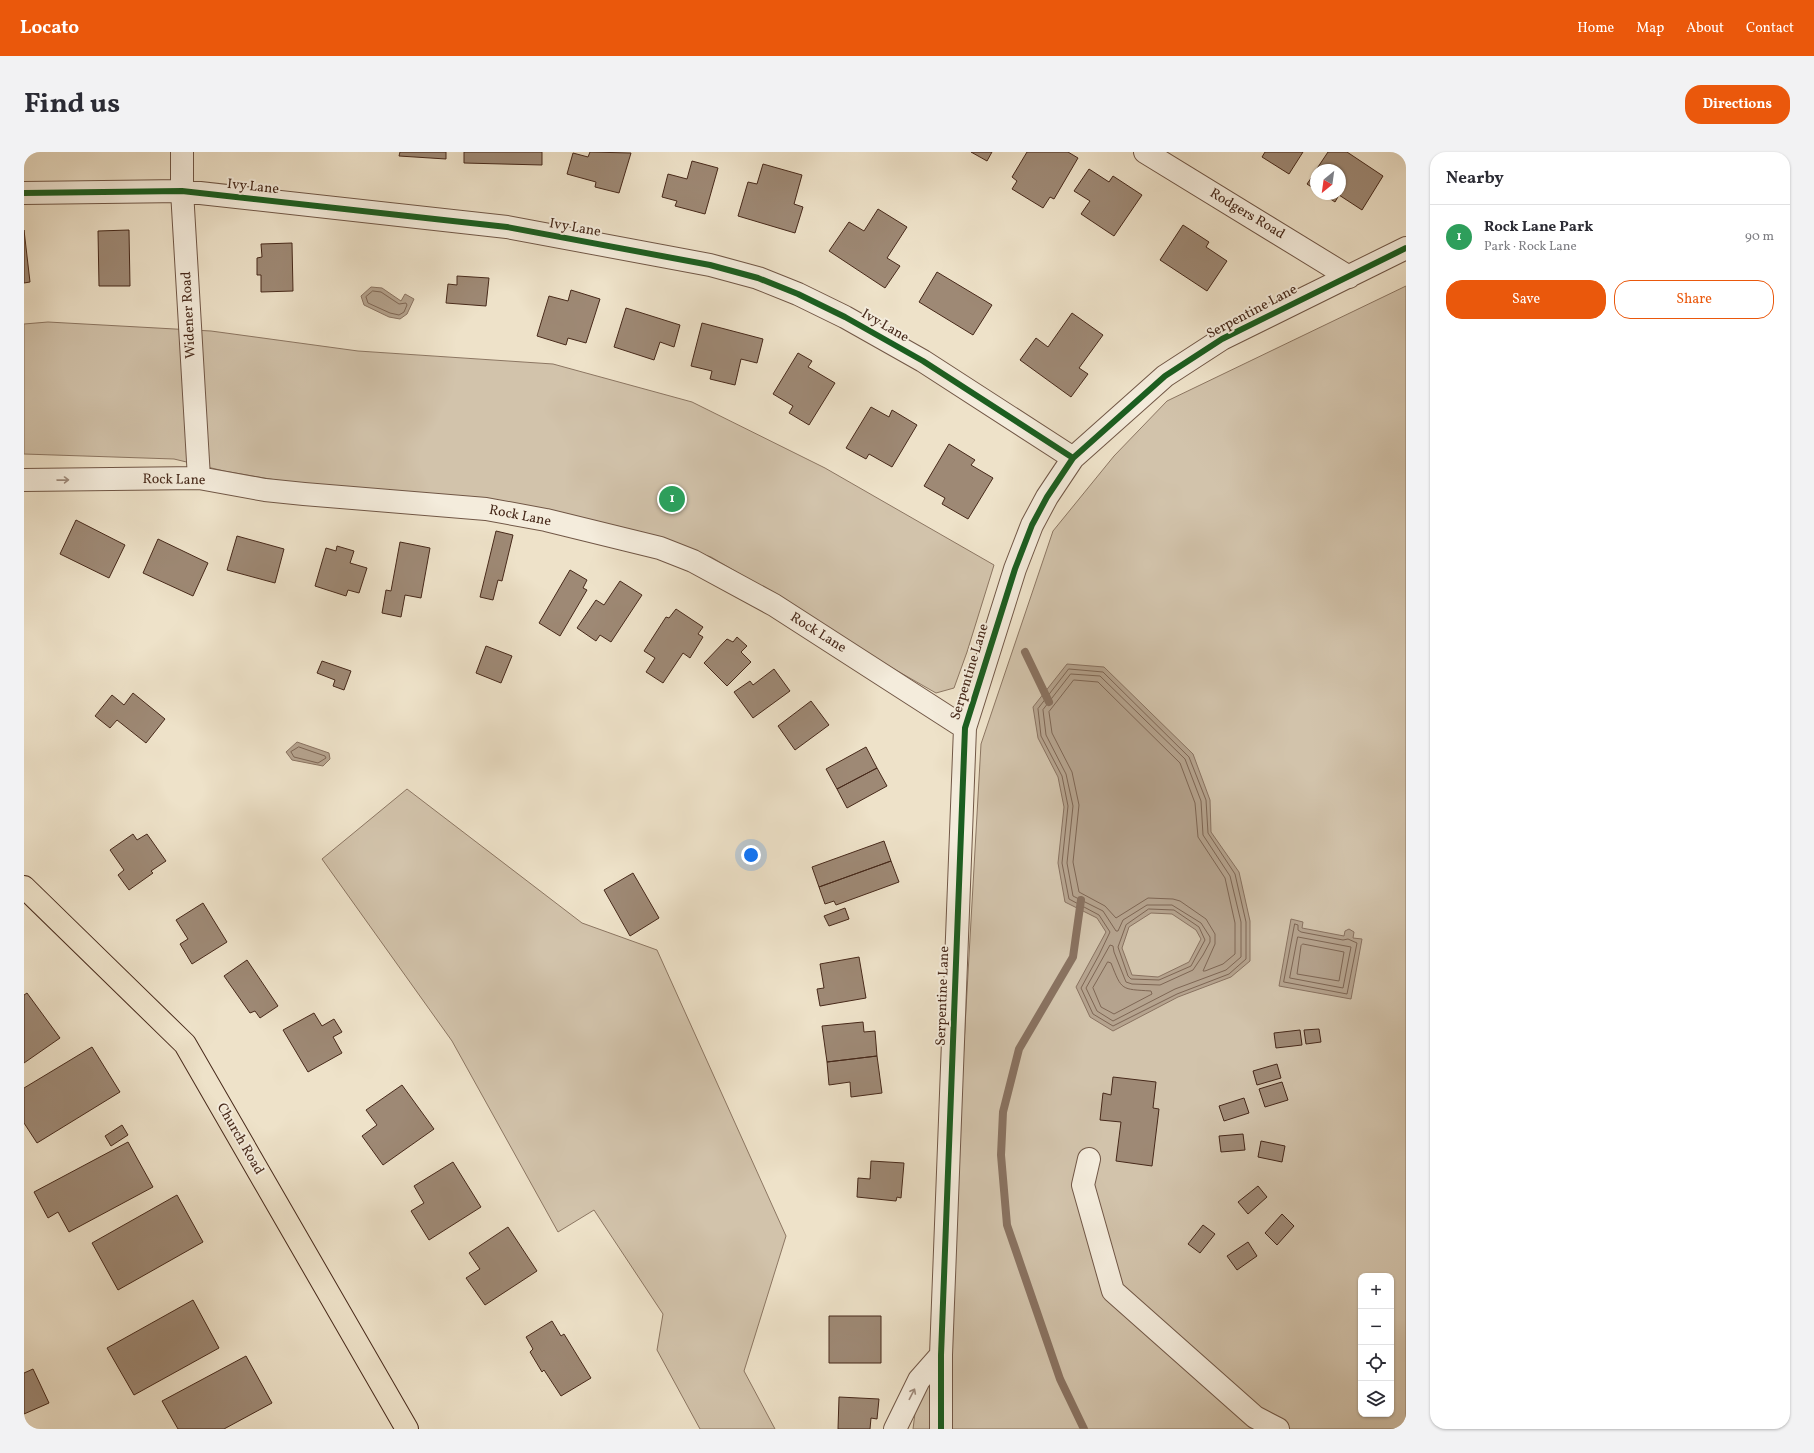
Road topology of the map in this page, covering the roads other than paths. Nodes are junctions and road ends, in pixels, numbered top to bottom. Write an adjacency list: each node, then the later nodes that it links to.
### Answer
1 (182, 152): 3 (street, Widener Road)
2 (1145, 152): 6 (street, Rodgers Road)
3 (182, 191): 4 (street, Ivy Lane); 7 (street, Ivy Lane); 8 (street, Widener Road)
4 (24, 192)
5 (1406, 248): 6 (street, Serpentine Lane)
6 (1349, 276): 7 (street, Serpentine Lane)
7 (1073, 458): 10 (street, Serpentine Lane)
8 (199, 478): 9 (street, Rock Lane, one-way to 8); 10 (street, Rock Lane)
9 (24, 480)
10 (965, 728): 13 (street, Serpentine Lane)
11 (26, 892): 14 (main road, Church Road)
12 (1089, 1159): 17 (street)
13 (941, 1355): 15 (street, one-way to 13); 16 (street)
14 (407, 1429)
15 (895, 1429)
16 (941, 1429)
17 (1278, 1429)

